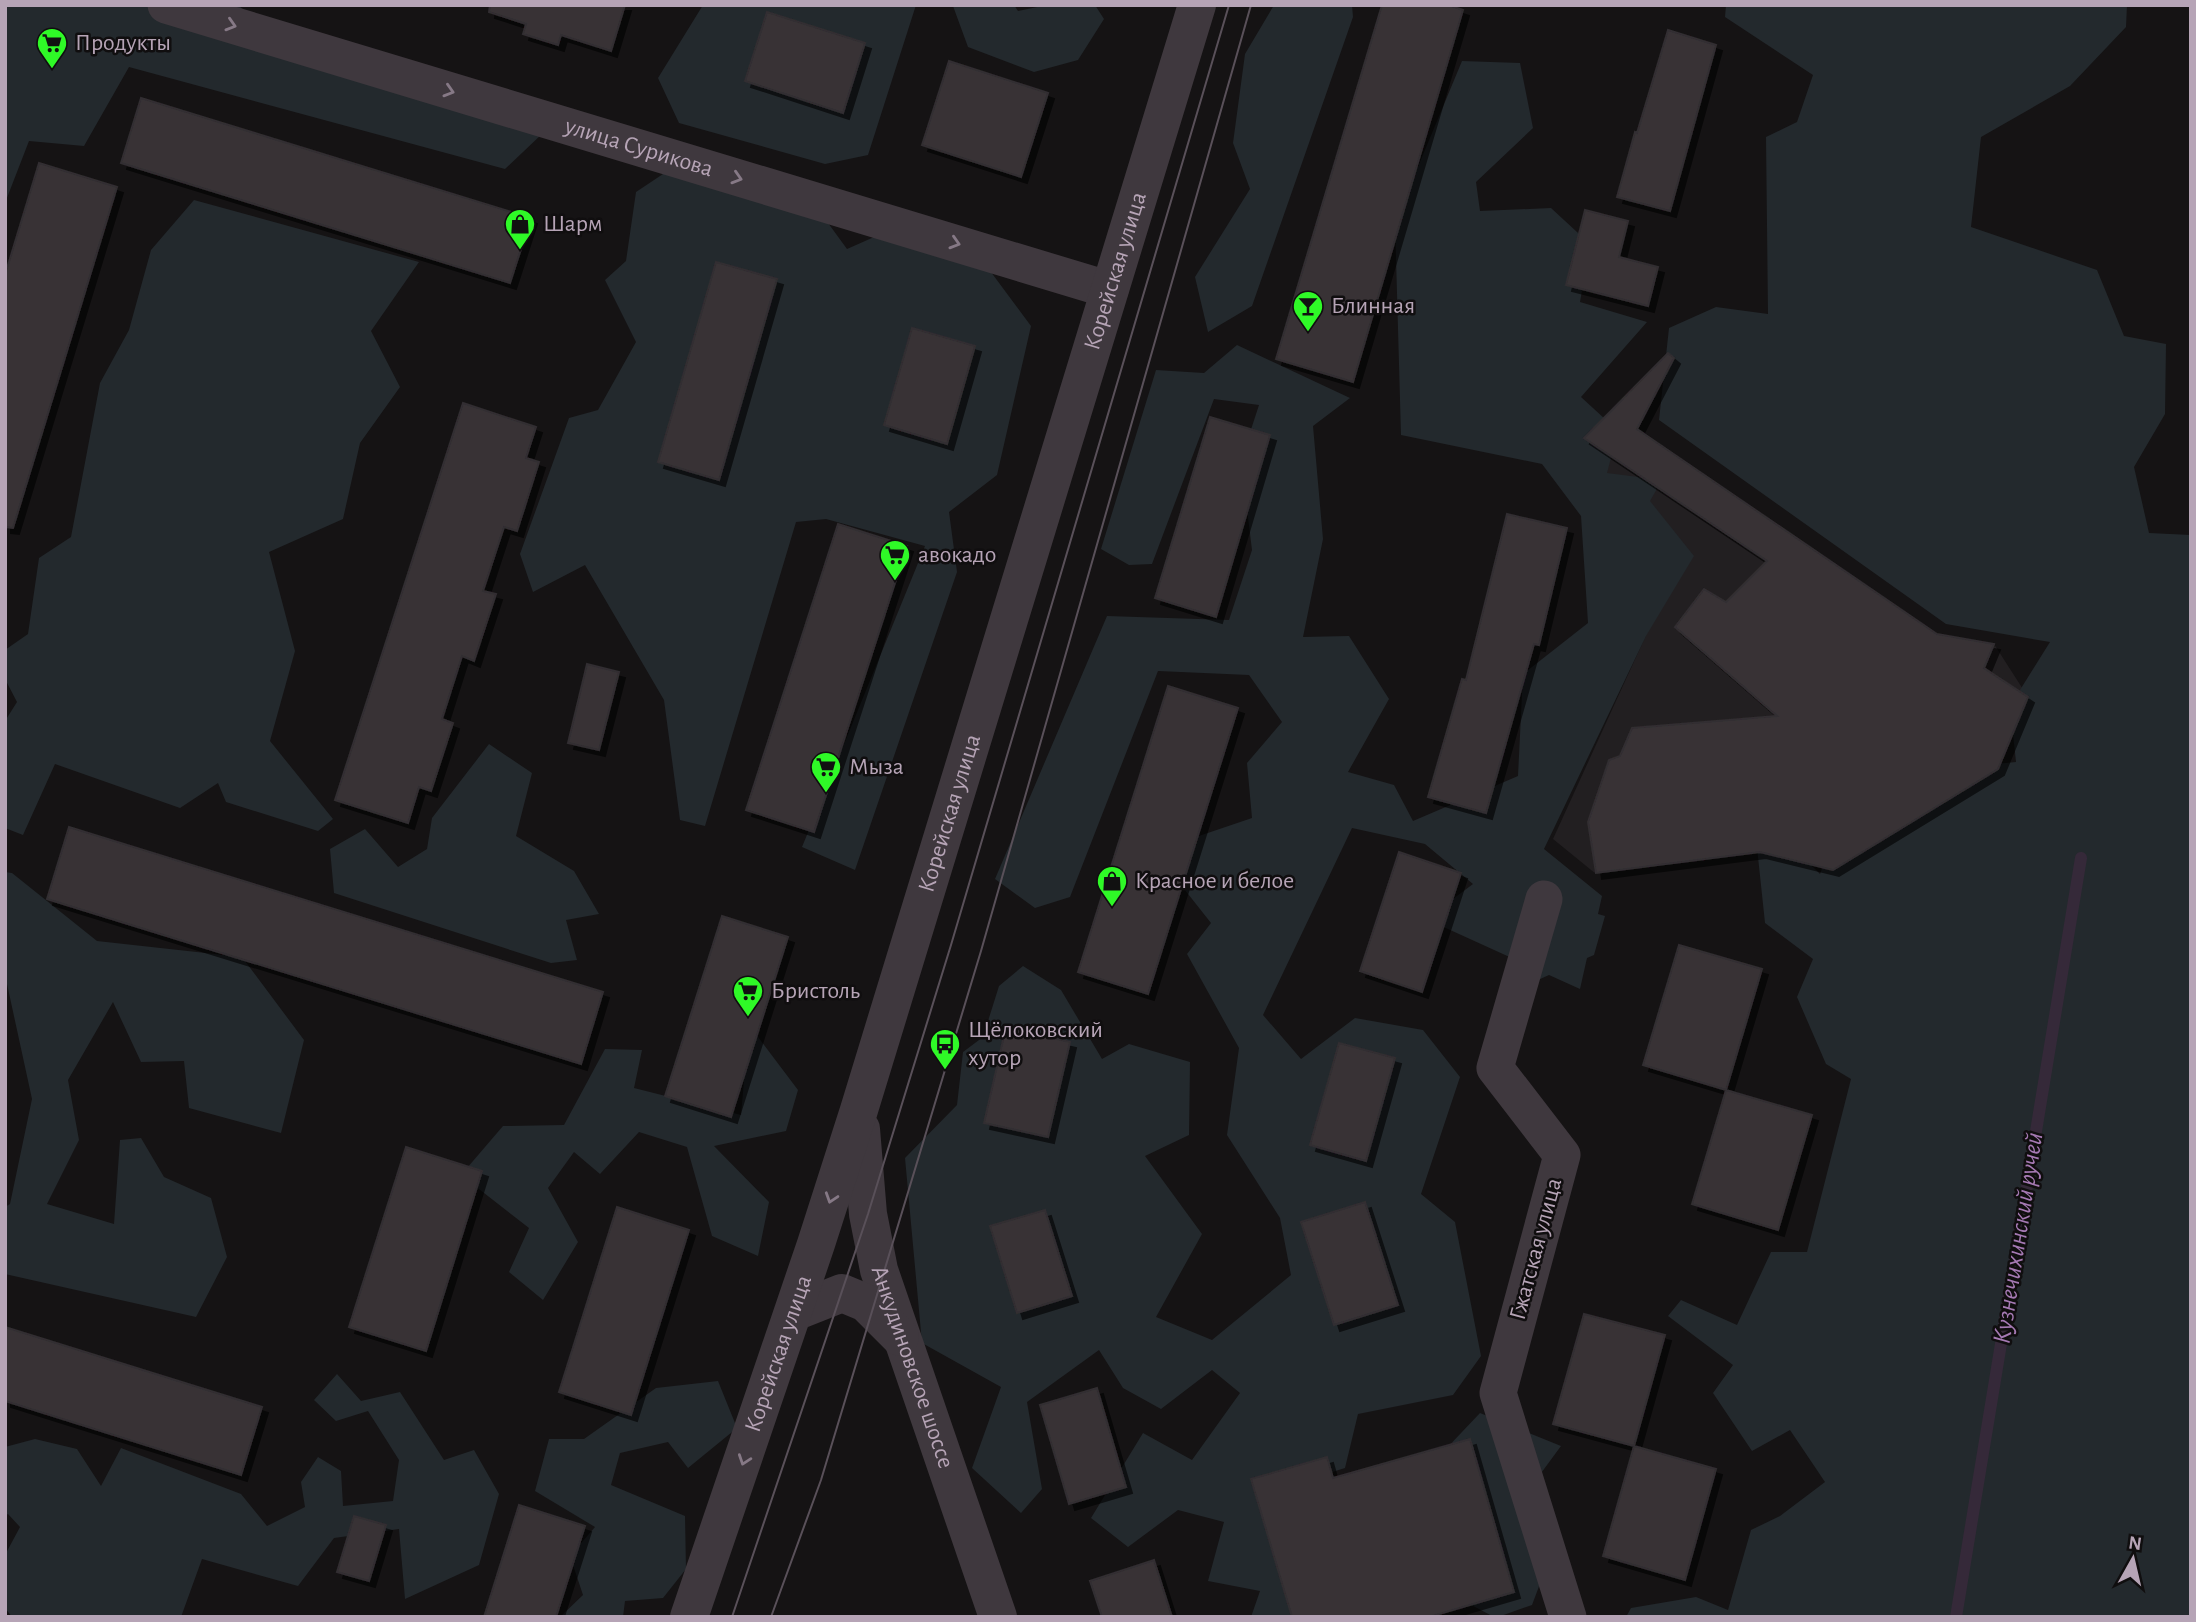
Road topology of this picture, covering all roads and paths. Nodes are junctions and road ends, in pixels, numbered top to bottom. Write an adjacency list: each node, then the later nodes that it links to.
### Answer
1 (166, 5): 3 (street, улица Сурикова, one-way to 3)
2 (1197, 5): 3 (street, Корейская улица)
3 (1110, 290): 5 (street, Корейская улица)
4 (1544, 899): 10 (street, Гжатская улица)
5 (859, 1110): 6 (street, Корейская улица, one-way to 6); 7 (street, Анкудиновское шоссе)
6 (794, 1312): 7 (street); 8 (street, Корейская улица, one-way to 8)
7 (904, 1340): 9 (street, Анкудиновское шоссе)
8 (690, 1617)
9 (998, 1617)
10 (1568, 1617)

